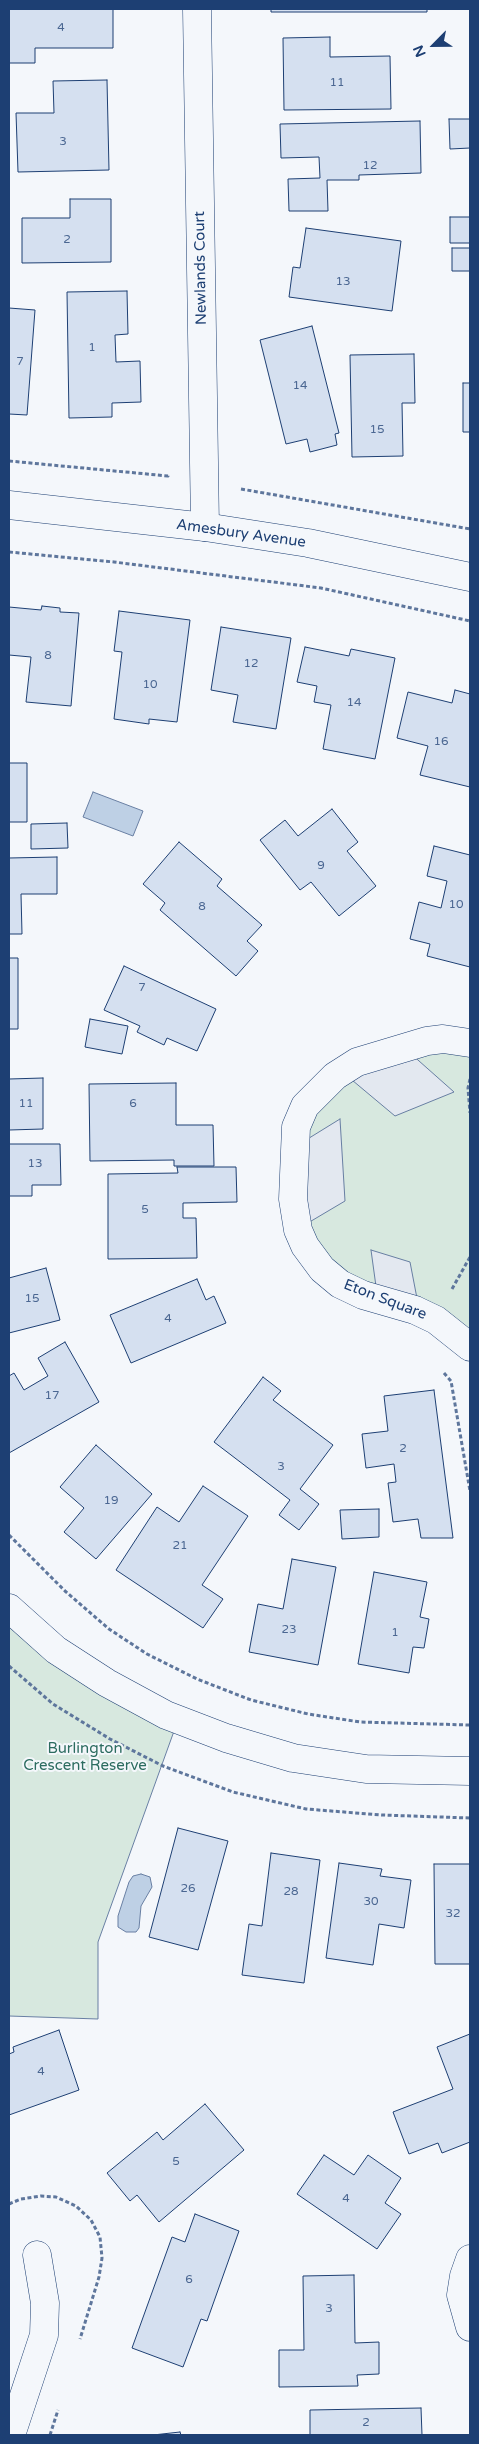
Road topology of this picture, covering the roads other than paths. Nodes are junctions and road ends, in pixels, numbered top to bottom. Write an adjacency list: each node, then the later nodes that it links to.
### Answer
1 (198, 9): 3 (street, Newlands Court)
2 (9, 505): 3 (street, Amesbury Avenue)
3 (205, 527): 4 (street, Amesbury Avenue)
4 (470, 577)
5 (470, 1043): 6 (street, Eton Square)
6 (470, 1347)
7 (10, 1612): 8 (street)
8 (470, 1771)
9 (37, 2255): 12 (street)
10 (470, 2259): 11 (street)
11 (470, 2327)
12 (10, 2435)

